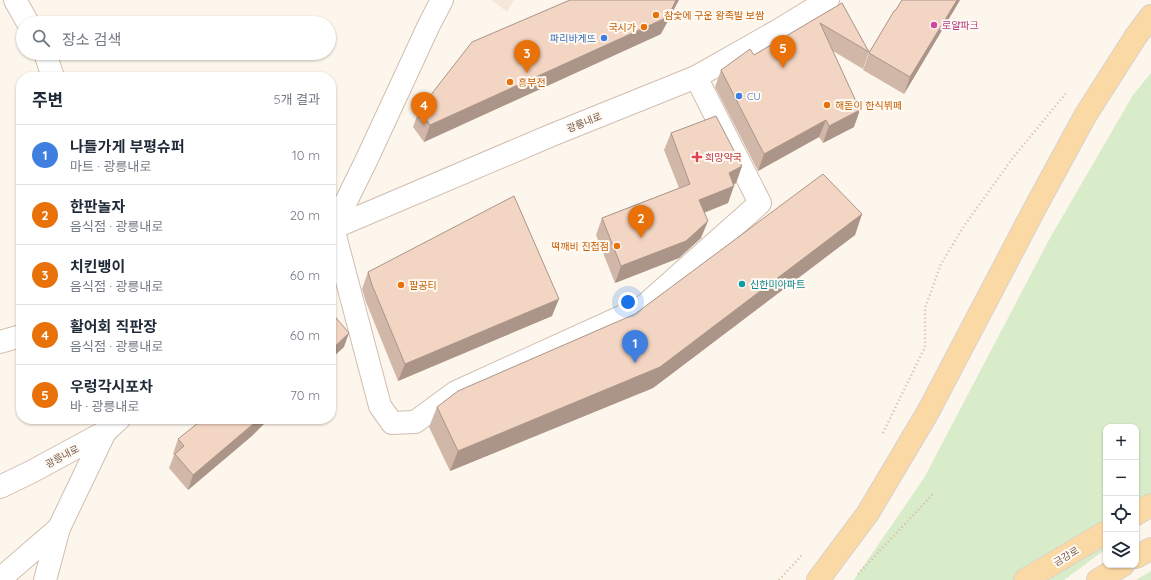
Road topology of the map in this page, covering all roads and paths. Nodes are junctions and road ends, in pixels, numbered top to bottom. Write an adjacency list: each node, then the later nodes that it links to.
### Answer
1 (15, 0): 4 (street)
2 (442, 0): 10 (street)
3 (828, 0): 8 (street, 광릉내로)
4 (24, 16)
5 (1151, 16): 31 (main road)
6 (47, 60): 7 (street)
7 (51, 72)
8 (696, 77): 11 (street, 광릉내로); 12 (street)
9 (1068, 91): 16 (path)
10 (336, 221)
11 (336, 227)
12 (336, 244)
13 (16, 337): 14 (street)
14 (0, 342)
15 (112, 426): 17 (street, 광릉내로); 21 (street)
16 (882, 435)
17 (0, 487)
18 (933, 494): 27 (path)
19 (1151, 505): 20 (main road)
20 (1139, 512)
21 (59, 528): 28 (street); 29 (street)
22 (1103, 534): 32 (main road, 금강로)
23 (1151, 548): 25 (main road)
24 (803, 553): 30 (path)
25 (1139, 555)
26 (1118, 568): 33 (main road)
27 (857, 574)
28 (0, 579)
29 (45, 580)
30 (779, 580)
31 (818, 580)
32 (1025, 580)
33 (1098, 580)

